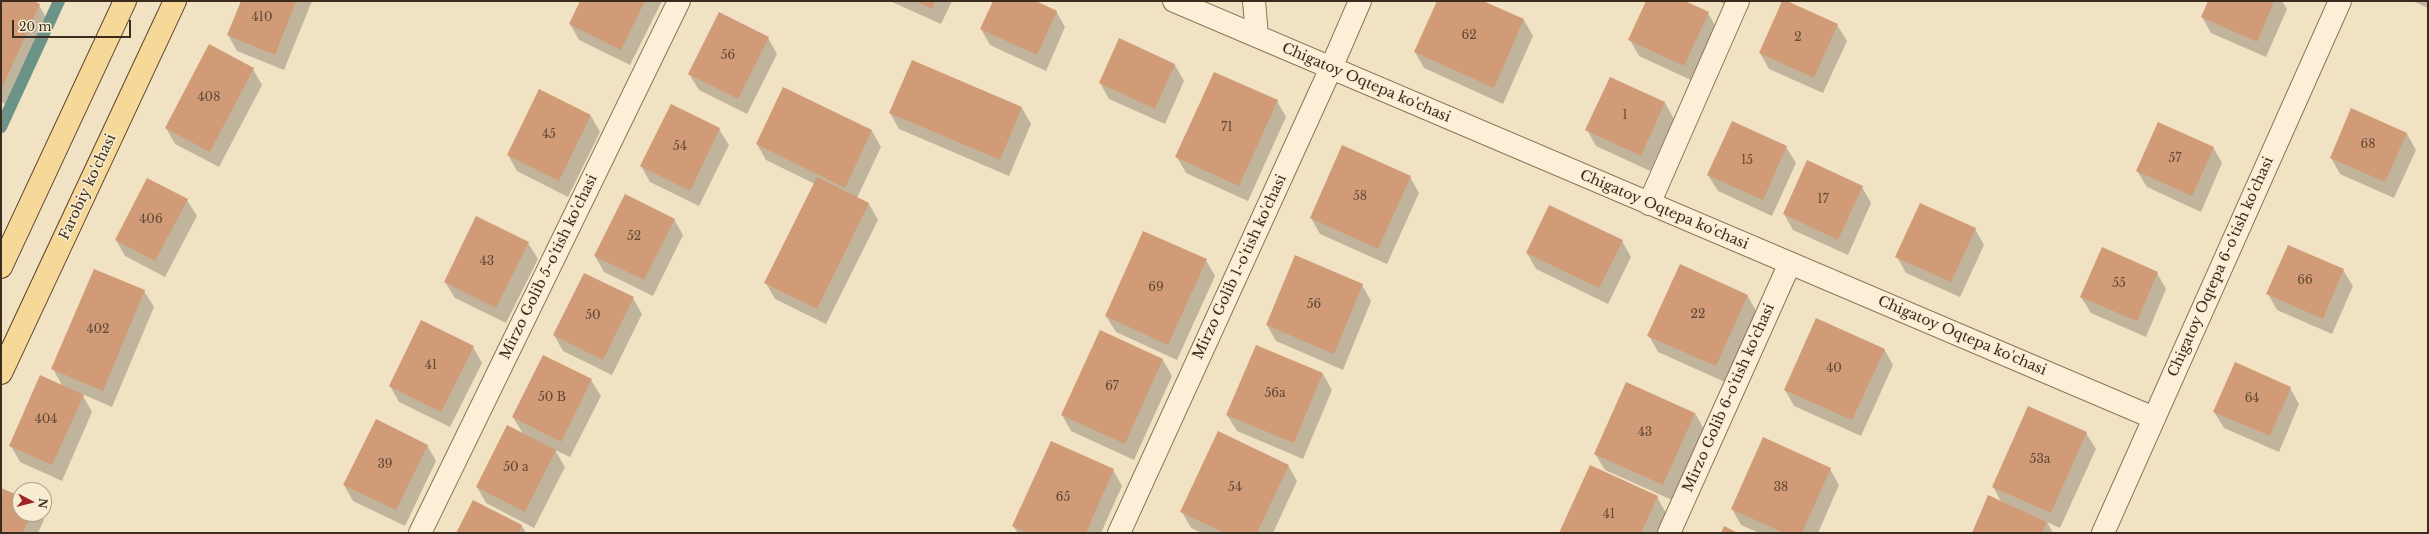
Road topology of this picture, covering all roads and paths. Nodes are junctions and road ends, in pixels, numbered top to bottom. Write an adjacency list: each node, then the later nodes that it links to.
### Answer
1 (125, 1): 13 (main road)
2 (175, 1): 14 (main road, Farobiy ko'chasi)
3 (679, 1): 16 (street, Mirzo Golib 5-o'tish ko'chasi)
4 (1174, 1): 9 (street, Chigatoy Oqtepa ko'chasi)
5 (1254, 1): 9 (street)
6 (1360, 1): 10 (street, Mirzo Golib 1-o'tish ko'chasi)
7 (1738, 1): 11 (street)
8 (2340, 1): 15 (street, Chigatoy Oqtepa 6-o'tish ko'chasi)
9 (1258, 36): 10 (street, Chigatoy Oqtepa ko'chasi)
10 (1331, 68): 11 (street, Chigatoy Oqtepa ko'chasi); 17 (street, Mirzo Golib 1-o'tish ko'chasi)
11 (1649, 204): 12 (street, Chigatoy Oqtepa ko'chasi)
12 (1790, 263): 15 (street, Chigatoy Oqtepa ko'chasi); 18 (street, Mirzo Golib 6-o'tish ko'chasi)
13 (1, 267)
14 (1, 373)
15 (2154, 418): 19 (street, Chigatoy Oqtepa 6-o'tish ko'chasi)
16 (420, 533)
17 (1119, 533)
18 (1669, 533)
19 (2103, 533)

